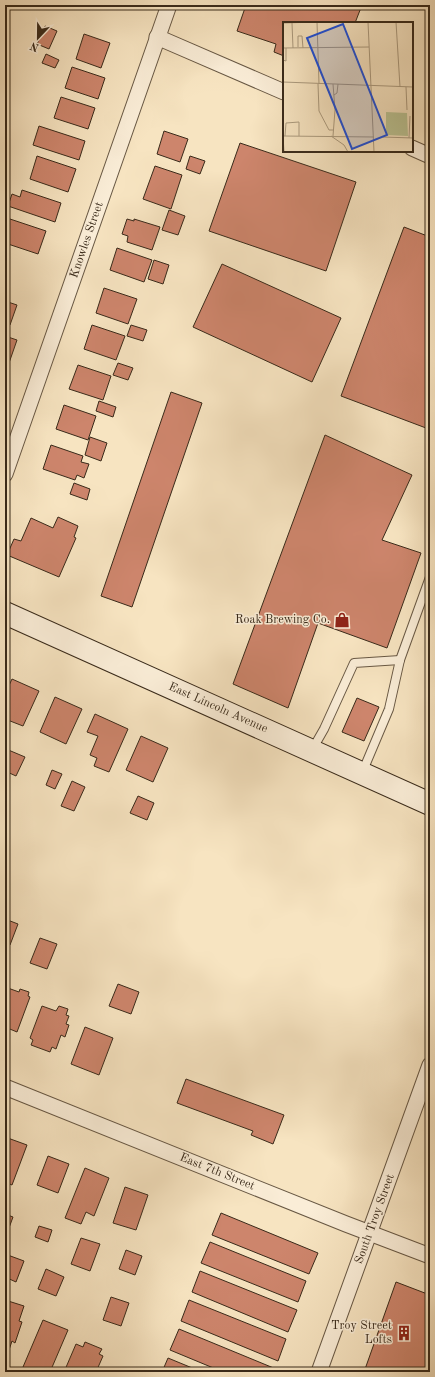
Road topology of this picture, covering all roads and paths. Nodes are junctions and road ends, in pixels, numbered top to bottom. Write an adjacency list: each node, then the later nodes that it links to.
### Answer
1 (169, 5): 2 (street, Knowles Street)
2 (157, 37): 3 (street); 6 (street, Knowles Street)
3 (283, 92)
4 (413, 148): 5 (street)
5 (430, 156)
6 (5, 474)
7 (430, 577): 9 (lane)
8 (5, 613): 10 (street, East Lincoln Avenue)
9 (400, 660): 10 (lane); 11 (lane)
10 (312, 750): 11 (street, East Lincoln Avenue)
11 (362, 774): 12 (street, East Lincoln Avenue)
12 (430, 804)
13 (430, 1065): 15 (street, South Troy Street)
14 (5, 1087): 15 (street, East 7th Street)
15 (370, 1233): 16 (street, East 7th Street); 17 (street, South Troy Street)
16 (430, 1256)
17 (319, 1372)

